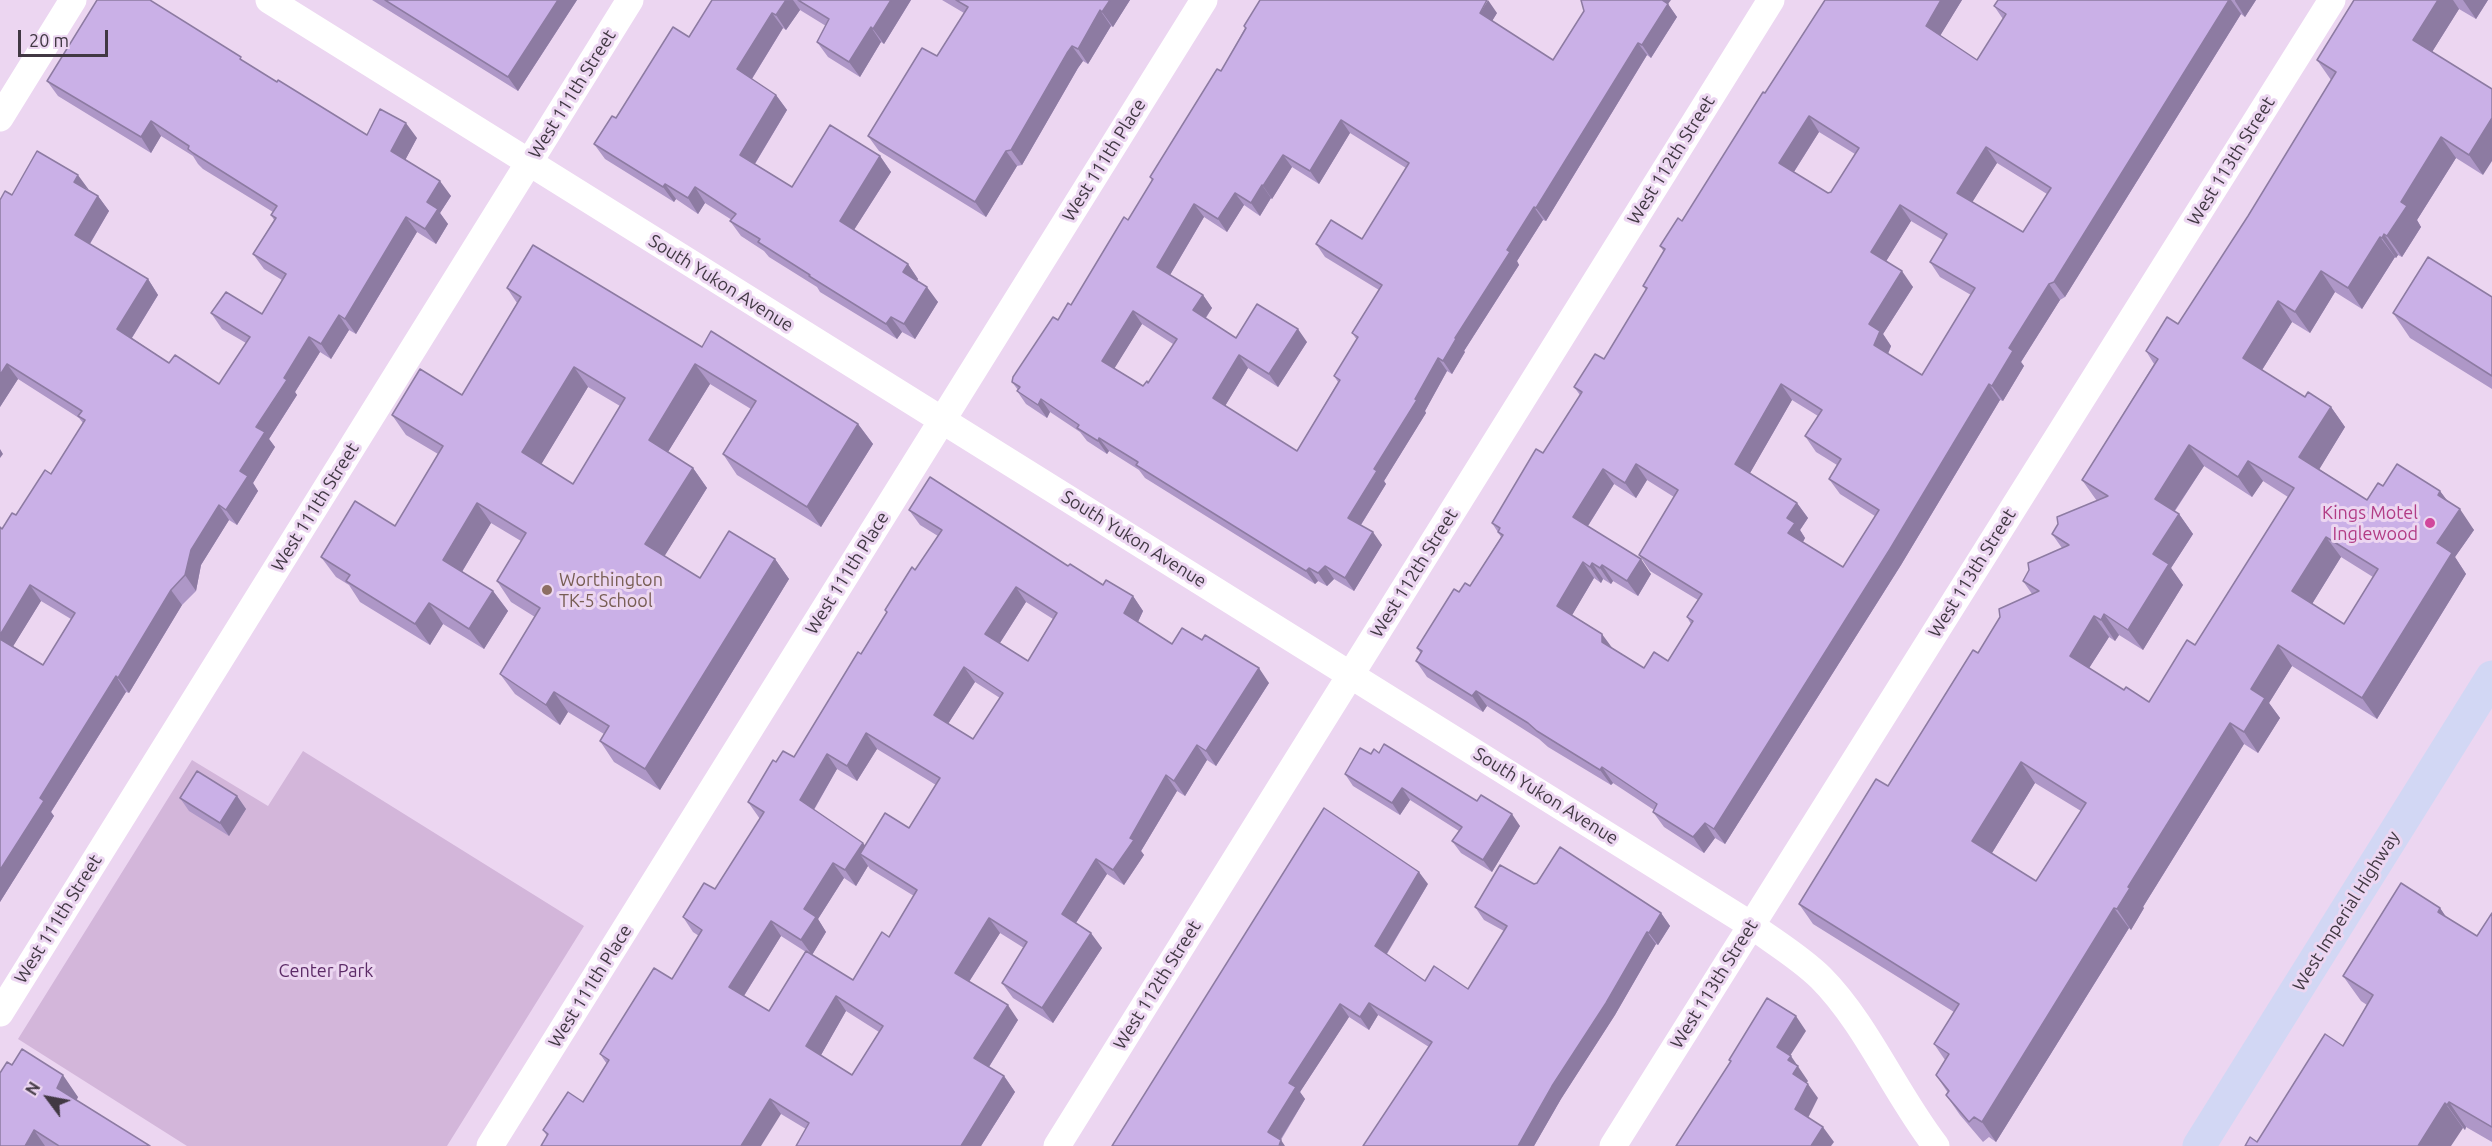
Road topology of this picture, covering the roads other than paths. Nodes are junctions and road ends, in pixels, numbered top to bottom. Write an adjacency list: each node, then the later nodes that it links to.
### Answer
1 (73, 0): 7 (street)
2 (269, 0): 8 (street, South Yukon Avenue)
3 (630, 0): 8 (street, West 111th Street)
4 (1204, 0): 9 (street, West 111th Place)
5 (1771, 0): 10 (street, West 112th Street)
6 (2332, 0): 12 (street, West 113th Street)
7 (0, 118)
8 (528, 164): 9 (street, South Yukon Avenue); 13 (street, West 111th Street)
9 (942, 420): 10 (street, South Yukon Avenue); 14 (street, West 111th Place)
10 (1351, 674): 12 (street, South Yukon Avenue); 15 (street, West 112th Street)
11 (2492, 677): 18 (main road, West Imperial Highway)
12 (1751, 925): 16 (street, West 113th Street); 17 (street, South Yukon Avenue)
13 (0, 1013)
14 (490, 1146)
15 (1057, 1146)
16 (1613, 1146)
17 (1936, 1146)
18 (2199, 1146)

